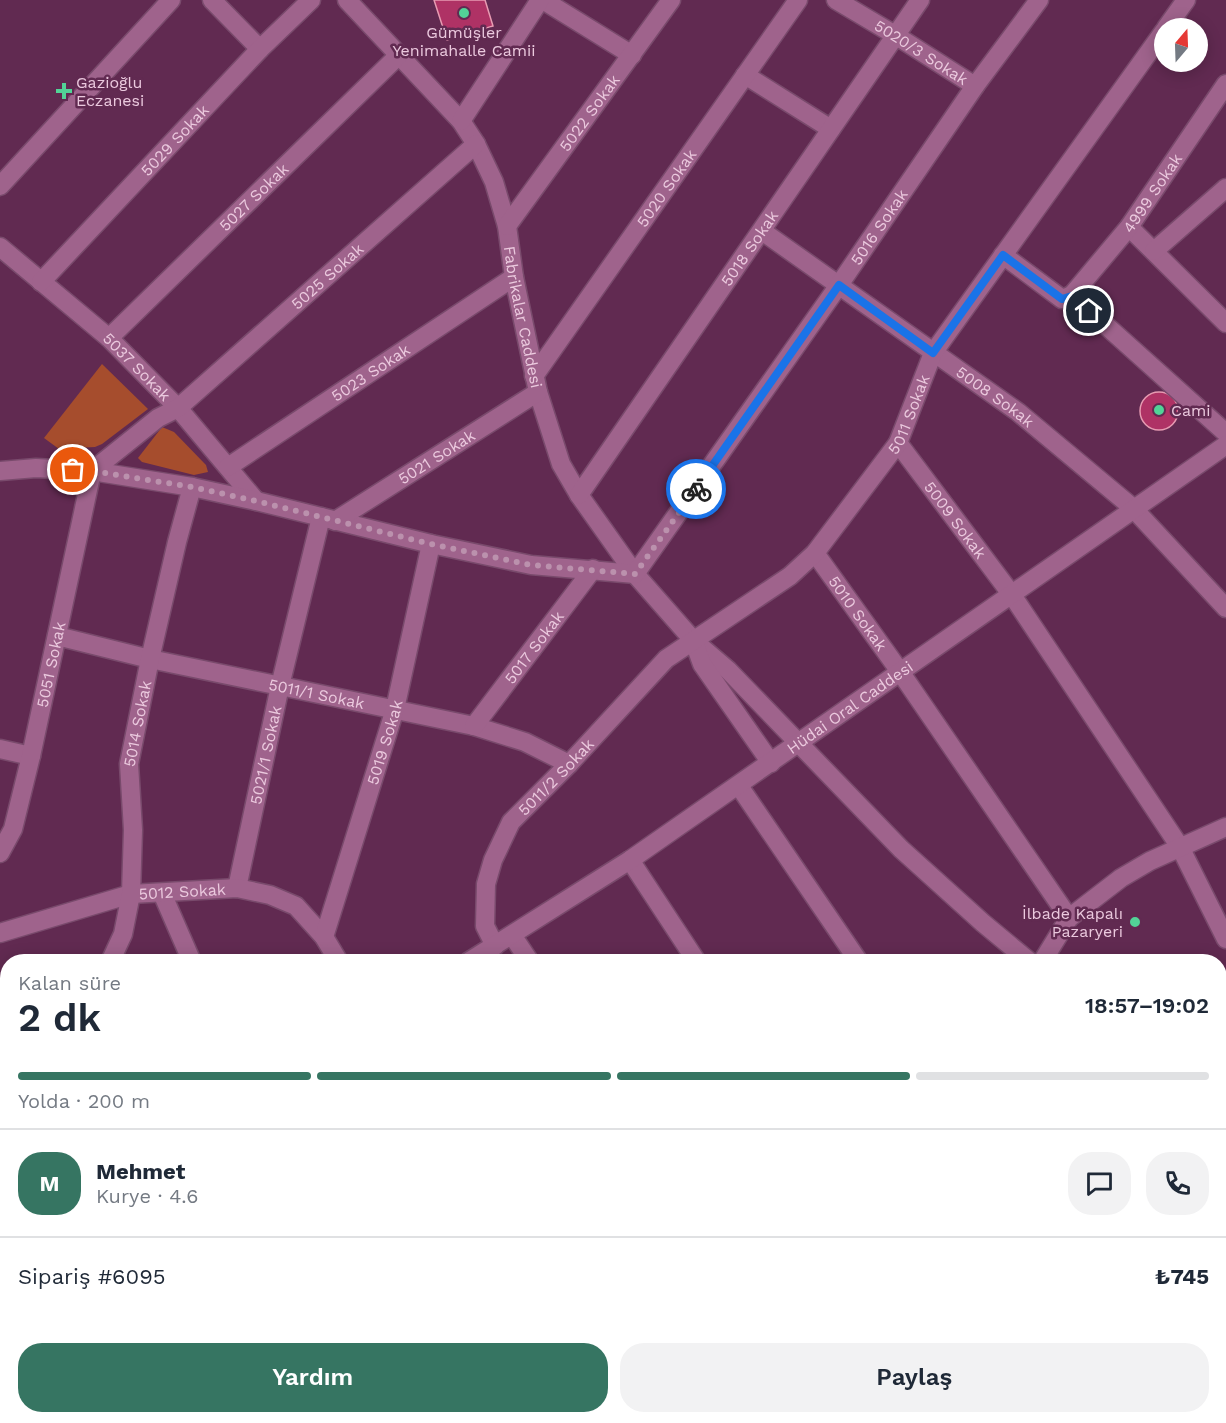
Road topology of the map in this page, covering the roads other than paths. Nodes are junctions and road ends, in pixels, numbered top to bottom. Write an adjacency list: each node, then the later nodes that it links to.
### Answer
1 (171, 0): 25 (street)
2 (212, 0): 16 (street)
3 (311, 0): 16 (street, 5029 Sokak)
4 (347, 0): 12 (street, Fabrikalar Caddesi)
5 (541, 0): 18 (street); 22 (street)
6 (671, 0): 18 (street, 5022 Sokak)
7 (798, 0): 19 (street, 5020 Sokak)
8 (836, 0): 14 (street, 5020/3 Sokak)
9 (920, 0): 14 (street, 5018 Sokak)
10 (1039, 0): 21 (street, 5016 Sokak)
11 (1186, 0): 13 (street, 5011 Sokak)
12 (366, 7): 17 (street, Fabrikalar Caddesi)
13 (1173, 18)
14 (896, 35): 21 (street, 5020/3 Sokak); 23 (street, 5018 Sokak)
15 (1154, 45): 32 (street, 5011 Sokak)
16 (260, 49): 34 (street, 5029 Sokak)
17 (399, 55): 22 (street, Fabrikalar Caddesi); 38 (street, 5027 Sokak)
18 (632, 55): 27 (street, 5022 Sokak)
19 (745, 75): 23 (street); 40 (street, 5020 Sokak)
20 (1226, 84): 28 (street, 4999 Sokak)
21 (975, 86): 35 (street, 5016 Sokak)
22 (461, 121): 24 (street, Fabrikalar Caddesi)
23 (831, 129): 29 (street, 5018 Sokak)
24 (476, 144): 27 (street, Fabrikalar Caddesi); 41 (street, 5025 Sokak)
25 (0, 186)
26 (1226, 188): 31 (street)
27 (507, 226): 33 (street, Fabrikalar Caddesi)
28 (1129, 227): 31 (street); 36 (street, 4999 Sokak)
29 (762, 231): 35 (street, 5008 Sokak); 49 (street, 5018 Sokak)
30 (0, 247): 34 (street, 5037 Sokak)
31 (1154, 251): 37 (street)
32 (1003, 255): 36 (street); 39 (street, 5011 Sokak)
33 (514, 277): 40 (street, Fabrikalar Caddesi); 45 (street, 5023 Sokak)
34 (40, 282): 38 (street, 5037 Sokak)
35 (839, 285): 39 (street, 5008 Sokak); 56 (street, 5016 Sokak)
36 (1072, 296): 42 (street)
37 (1226, 323)
38 (109, 338): 41 (street, 5037 Sokak)
39 (933, 353): 43 (street, 5011 Sokak); 51 (street, 5008 Sokak)
40 (536, 384): 49 (street, Fabrikalar Caddesi); 52 (street, 5021 Sokak)
41 (178, 408): 45 (street, 5037 Sokak); 47 (street, 5025 Sokak)
42 (1226, 433)
43 (898, 443): 54 (street, 5011 Sokak); 57 (street, 5009 Sokak)
44 (1226, 446): 51 (street, Hüdai Oral Caddesi)
45 (228, 467): 50 (street, 5037 Sokak)
46 (0, 471): 47 (street)
47 (92, 471): 48 (street); 59 (street, 5051 Sokak)
48 (192, 487): 50 (street); 61 (street, 5014 Sokak)
49 (579, 495): 56 (street, Fabrikalar Caddesi)
50 (256, 501): 52 (street)
51 (1133, 508): 57 (street, Hüdai Oral Caddesi); 58 (street, 5008 Sokak)
52 (328, 519): 53 (street); 63 (street, 5021/1 Sokak)
53 (431, 544): 55 (street); 64 (street, 5019 Sokak)
54 (815, 553): 60 (street, 5011 Sokak); 62 (street, 5010 Sokak)
55 (593, 569): 56 (street); 65 (street, 5017 Sokak)
56 (635, 574): 60 (street, Fabrikalar Caddesi)
57 (1012, 595): 62 (street, Hüdai Oral Caddesi); 73 (street, 5009 Sokak)
58 (1226, 608)
59 (57, 636): 61 (street, 5011/1 Sokak); 68 (street, 5051 Sokak)
60 (693, 640): 66 (street, Fabrikalar Caddesi); 69 (street, Fabrikalar Caddesi); 70 (street, 5011/2 Sokak)
61 (150, 658): 63 (street, 5011/1 Sokak); 78 (street, 5014 Sokak)
62 (902, 673): 66 (street, Hüdai Oral Caddesi); 79 (street, 5010 Sokak)
63 (280, 686): 64 (street, 5011/1 Sokak); 76 (street, 5021/1 Sokak)
64 (395, 709): 65 (street, 5011/1 Sokak); 82 (street, 5019 Sokak)
65 (474, 726): 70 (street, 5011/1 Sokak)
66 (798, 744): 69 (street, Hüdai Oral Caddesi); 92 (street, Fabrikalar Caddesi)
67 (0, 749): 68 (street)
68 (31, 756): 74 (street, 5051 Sokak)
69 (771, 763): 71 (street, Hüdai Oral Caddesi)
70 (569, 764): 84 (street, 5011/2 Sokak)
71 (739, 786): 75 (street, Hüdai Oral Caddesi); 91 (street)
72 (1226, 827): 73 (street)
73 (1180, 846): 79 (street); 83 (street, 5009 Sokak)
74 (0, 853)
75 (630, 860): 81 (street, Hüdai Oral Caddesi); 90 (street)
76 (237, 888): 77 (street, 5012 Sokak); 82 (street, 5012 Sokak)
77 (162, 893): 78 (street, 5012 Sokak); 86 (street)
78 (131, 894): 80 (street, 5012 Sokak); 85 (street, 5014 Sokak)
79 (1069, 918): 93 (street)
80 (0, 933)
81 (512, 935): 84 (street, Hüdai Oral Caddesi); 89 (street)
82 (324, 937): 87 (street, 5012 Sokak)
83 (1226, 939)
84 (495, 946): 88 (street, Hüdai Oral Caddesi)
85 (114, 954)
86 (189, 954)
87 (334, 954)
88 (482, 954)
89 (525, 954)
90 (692, 954)
91 (854, 954)
92 (1020, 954)
93 (1047, 954)

